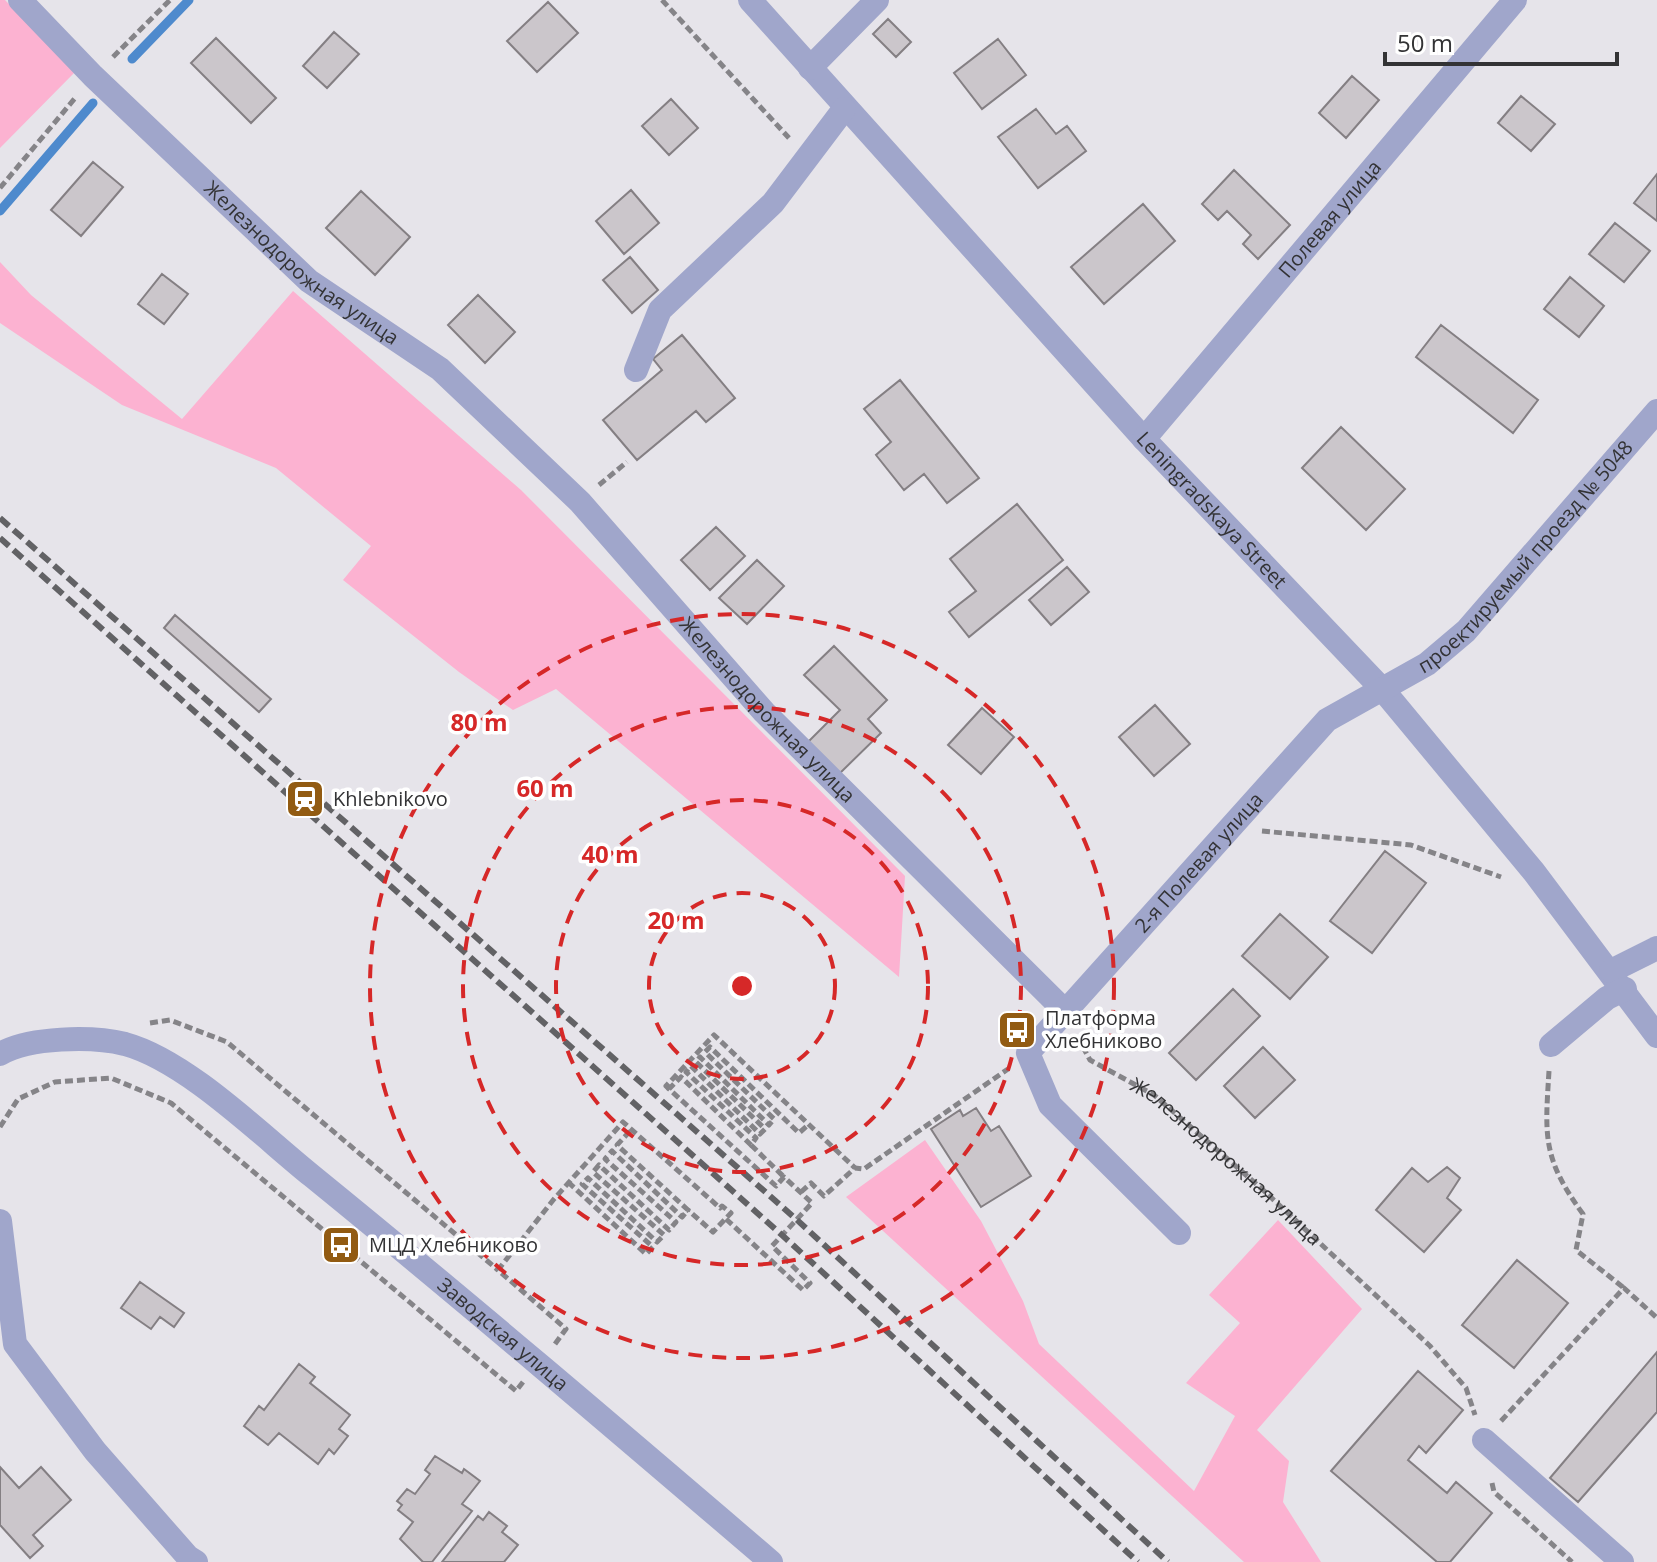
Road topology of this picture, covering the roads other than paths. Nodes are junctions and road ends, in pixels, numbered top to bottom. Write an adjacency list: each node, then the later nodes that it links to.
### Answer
1 (20, 0): 13 (street, Железнодорожная улица)
2 (750, 0): 5 (street, Leningradskaya Street)
3 (877, 0): 5 (street)
4 (1515, 0): 9 (street, Полевая улица)
5 (810, 68): 6 (street, Leningradskaya Street)
6 (837, 119): 7 (street); 9 (street, Leningradskaya Street)
7 (636, 370)
8 (1657, 411): 10 (street, проектируемый проезд № 5048)
9 (1144, 439): 10 (street, Leningradskaya Street)
10 (1383, 690): 12 (street, Leningradskaya Street); 13 (street, 2-я Полевая улица)
11 (1657, 948): 12 (street)
12 (1618, 980): 14 (street, Leningradskaya Street); 15 (street)
13 (1064, 1010): 18 (street, 2-я Полевая улица)
14 (1657, 1036)
15 (1551, 1045)
16 (4, 1046): 21 (street, Заводская улица)
17 (0, 1221): 20 (street)
18 (1179, 1233)
19 (1484, 1440): 22 (street)
20 (196, 1562)
21 (771, 1562)
22 (1622, 1562)

